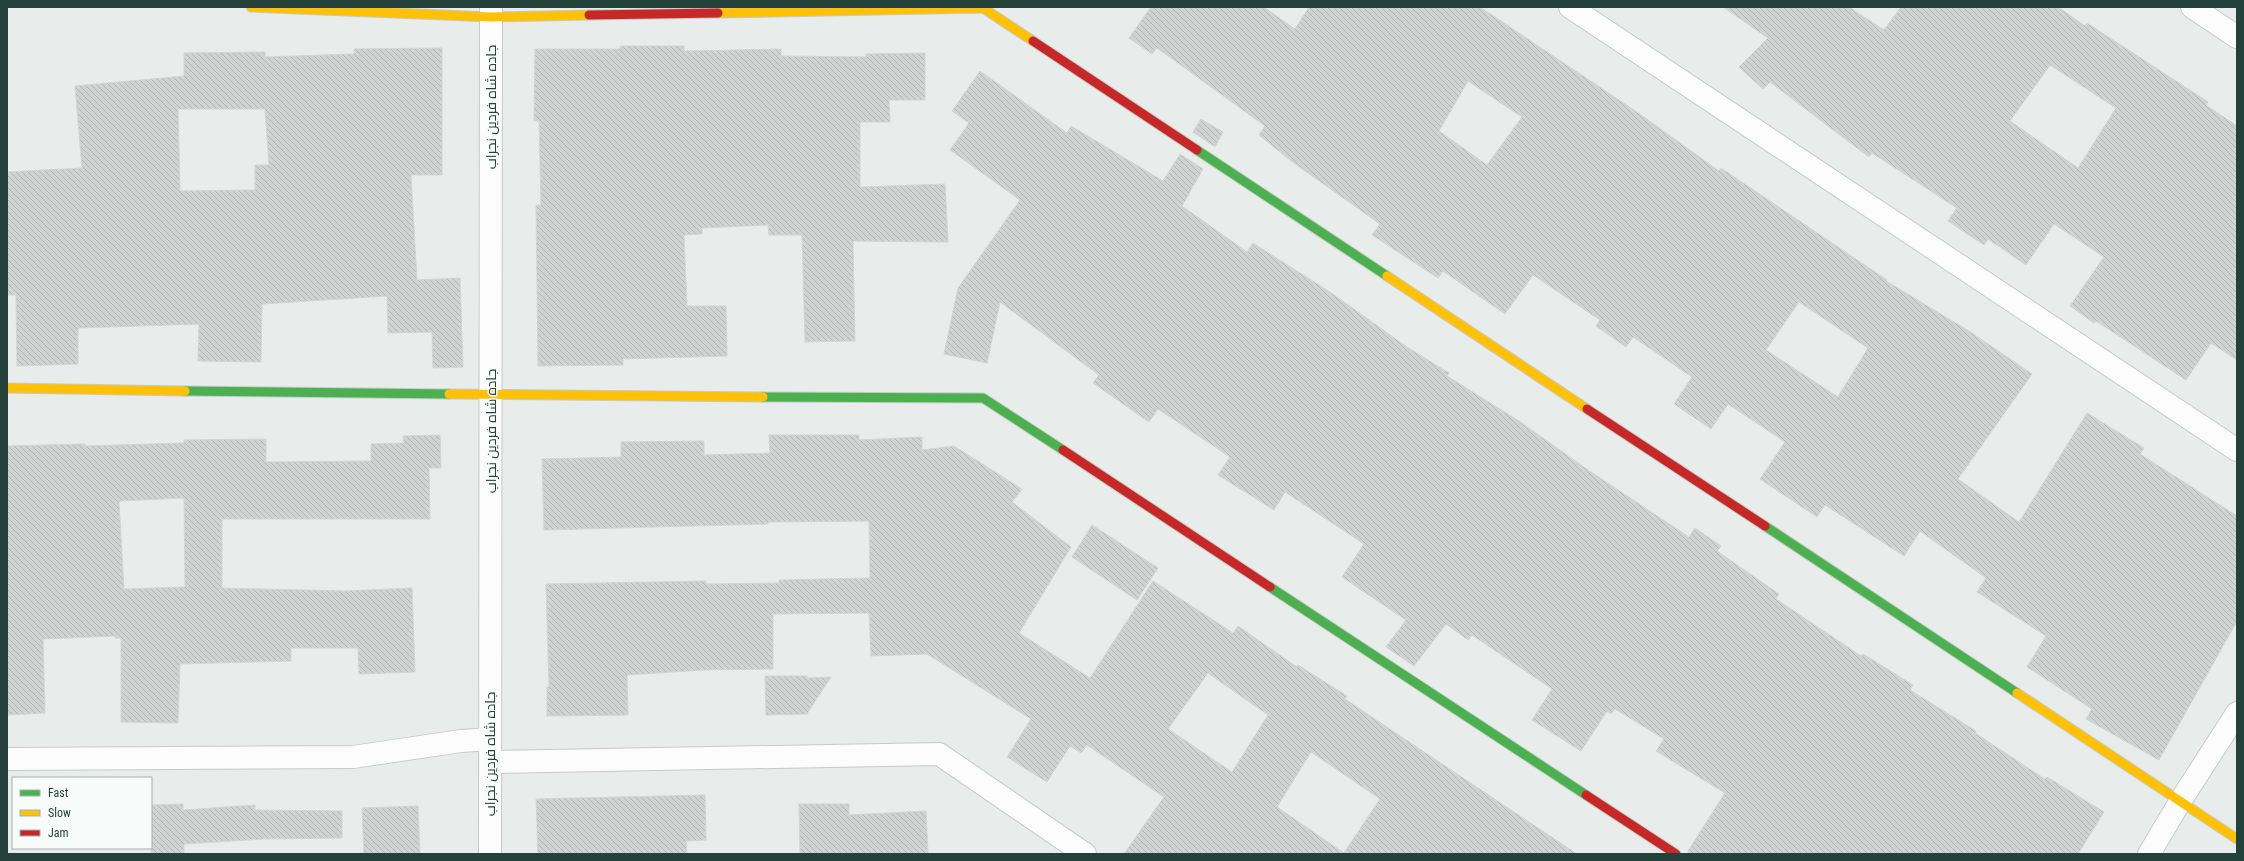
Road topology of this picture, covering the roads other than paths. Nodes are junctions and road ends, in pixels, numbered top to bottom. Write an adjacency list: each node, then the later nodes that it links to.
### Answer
1 (251, 7): 4 (street)
2 (1570, 7): 8 (street)
3 (2192, 7): 5 (street)
4 (491, 12): 7 (street, جاده شاه فردین نجراب); 13 (street)
5 (2237, 38)
6 (7, 388): 7 (street)
7 (491, 395): 10 (street, جاده شاه فردین نجراب); 17 (street)
8 (2237, 450)
9 (2237, 713): 13 (street)
10 (490, 739): 11 (street); 12 (street, جاده شاه فردین نجراب)
11 (7, 759)
12 (490, 762): 15 (street, جاده شاه فردین نجراب); 16 (street)
13 (2181, 800): 14 (street); 18 (street)
14 (2237, 839)
15 (490, 854)
16 (1086, 854)
17 (1676, 854)
18 (2149, 854)

